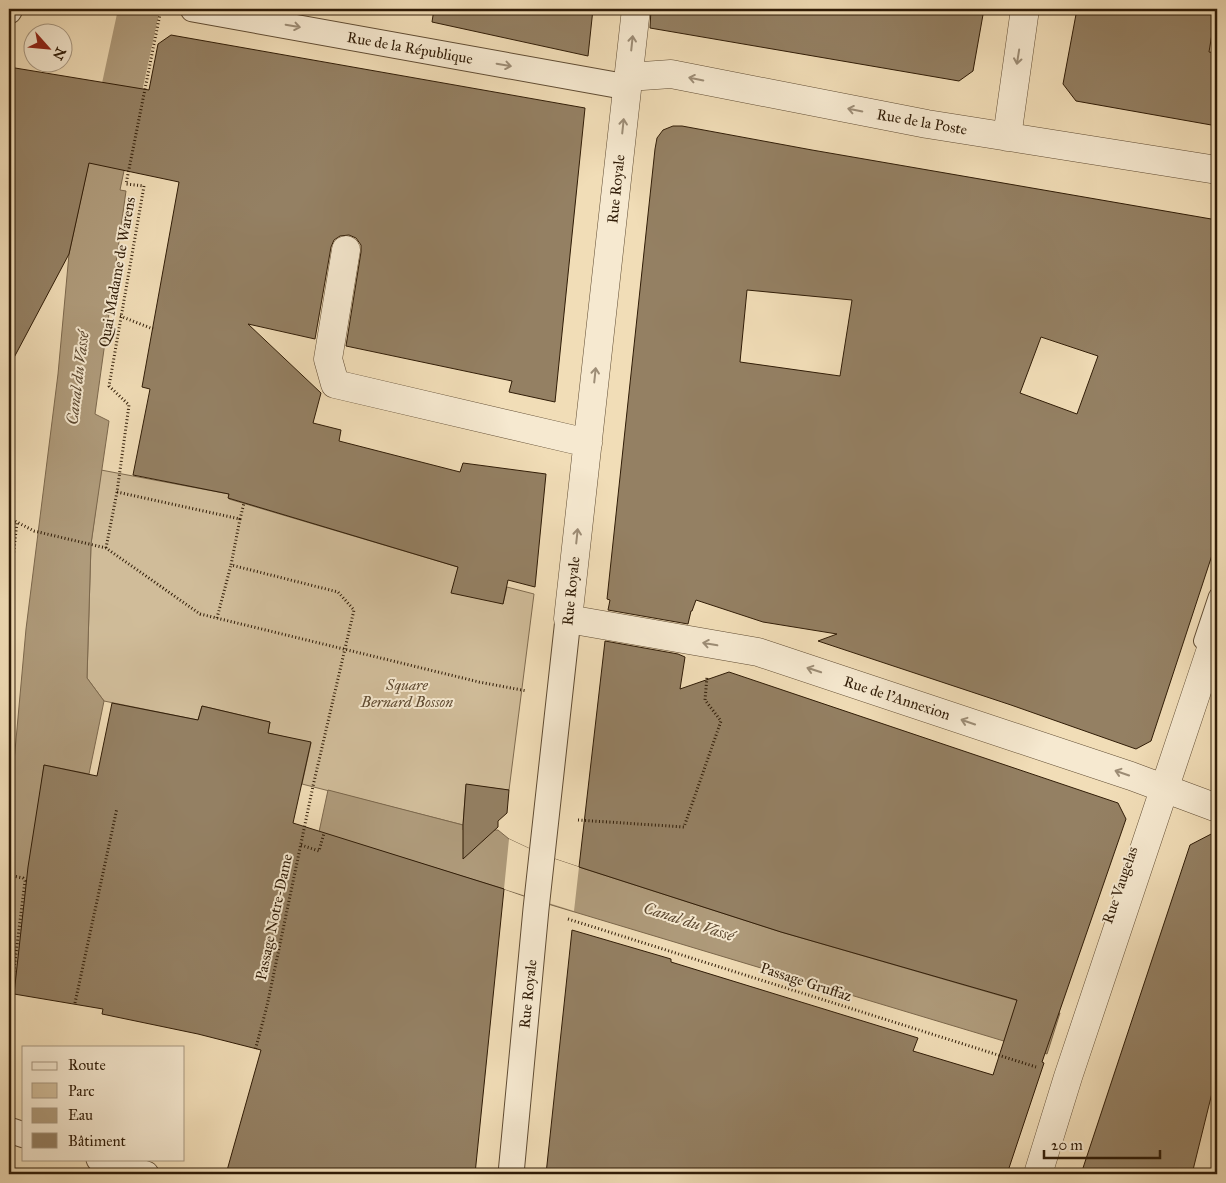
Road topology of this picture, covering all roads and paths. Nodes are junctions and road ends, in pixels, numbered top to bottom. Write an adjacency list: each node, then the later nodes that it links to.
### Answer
1 (161, 9): 10 (path, Quai Madame de Warens)
2 (193, 9): 5 (street, Rue de la République)
3 (636, 9): 6 (street, Rue Royale, one-way to 3)
4 (1025, 9): 7 (street, one-way to 7)
5 (251, 14): 6 (street, Rue de la République, one-way to 6)
6 (628, 82): 7 (street, Rue de la Poste, one-way to 6); 12 (street, Rue Royale, one-way to 6)
7 (1007, 137): 8 (street, Rue de la Poste)
8 (1217, 170)
9 (346, 250): 12 (street)
10 (120, 316): 11 (path); 13 (path, Quai Madame de Warens)
11 (153, 329)
12 (588, 443): 23 (street, Rue Royale, one-way to 12)
13 (116, 492): 16 (path); 18 (path, Quai Madame de Warens)
14 (244, 503): 16 (path)
15 (9, 518): 17 (path)
16 (240, 519): 19 (path)
17 (17, 522): 18 (path); 20 (path)
18 (106, 548): 22 (path)
19 (230, 565): 22 (path); 26 (path, Passage Notre-Dame)
20 (9, 594)
21 (1217, 596): 28 (lane, Rue Vaugelas)
22 (217, 618): 26 (path)
23 (568, 620): 25 (street, Rue de l'Annexion); 27 (street, Rue Royale)
24 (1217, 631): 28 (street, Rue Vaugelas)
25 (710, 644): 28 (street, Rue de l'Annexion, one-way to 25); 31 (path)
26 (345, 648): 27 (path); 33 (path, Passage Notre-Dame)
27 (560, 697): 31 (street, Rue Royale)
28 (1160, 786): 30 (street, Rue de l'Annexion); 39 (lane, Rue Vaugelas); 46 (street, Rue Vaugelas)
29 (117, 808): 37 (path)
30 (1217, 808)
31 (546, 817): 35 (street, Rue Royale)
32 (324, 833): 33 (path)
33 (301, 845): 38 (path, Passage Notre-Dame)
34 (9, 875): 36 (path)
35 (537, 905): 39 (path, Passage Gruffaz); 44 (street, Rue Royale)
36 (12, 994)
37 (75, 1003)
38 (255, 1051)
39 (1057, 1074): 45 (lane, Rue Vaugelas)
40 (9, 1130): 41 (street)
41 (22, 1134)
42 (102, 1160): 43 (street)
43 (146, 1174)
44 (511, 1174)
45 (1025, 1174)
46 (1038, 1174)

